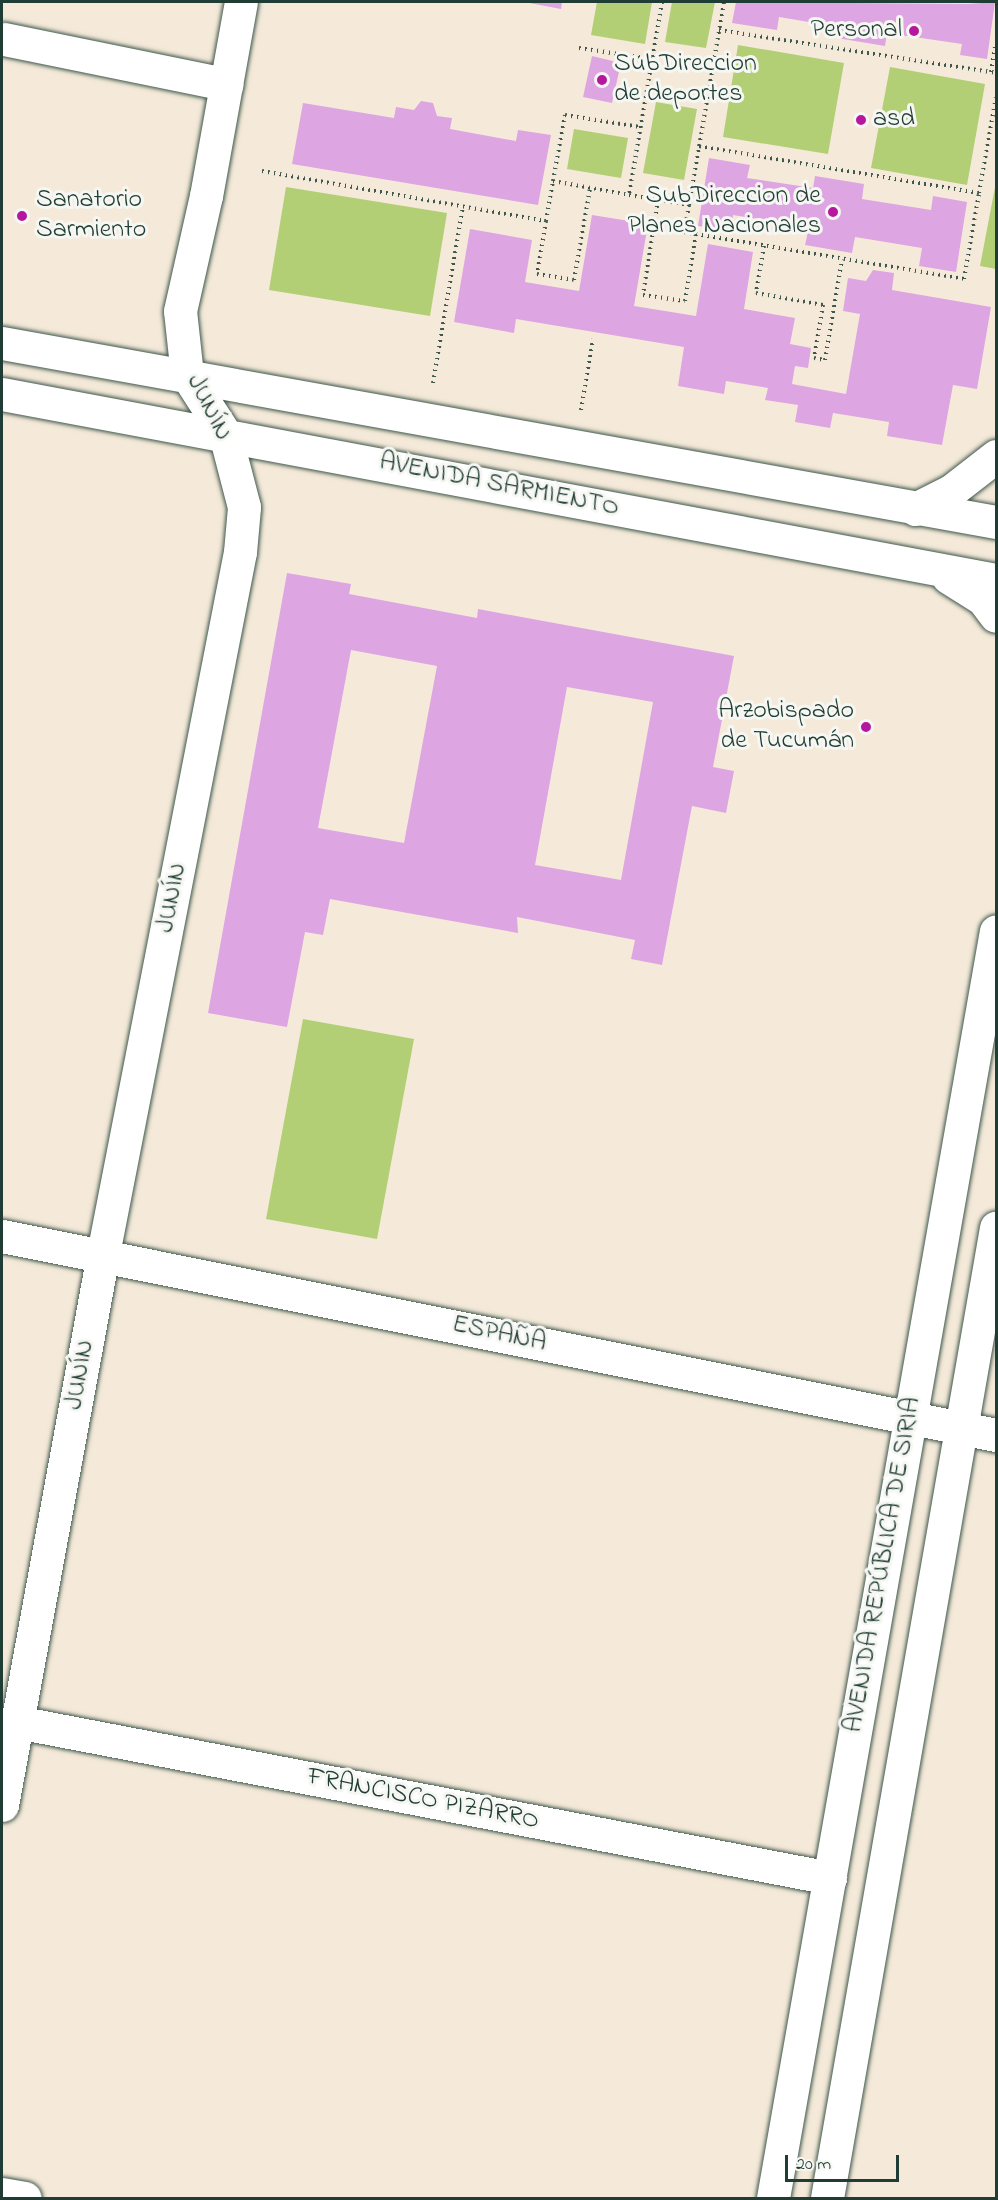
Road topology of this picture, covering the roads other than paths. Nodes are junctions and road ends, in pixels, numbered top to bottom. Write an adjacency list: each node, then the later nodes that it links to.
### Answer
1 (241, 2): 3 (main road, JUNÍN)
2 (4, 39): 3 (main road)
3 (226, 84): 5 (main road, JUNÍN)
4 (2, 343): 5 (main road, AVENIDA SARMIENTO)
5 (187, 375): 7 (main road, JUNÍN); 9 (main road, AVENIDA SARMIENTO)
6 (2, 394): 7 (main road, AVENIDA SARMIENTO)
7 (225, 434): 11 (main road, AVENIDA SARMIENTO); 17 (main road, JUNÍN)
8 (996, 456): 9 (main road)
9 (915, 509): 10 (main road, AVENIDA SARMIENTO)
10 (996, 522)
11 (936, 570): 12 (main road, AVENIDA SARMIENTO); 13 (main road)
12 (996, 580)
13 (996, 615)
14 (996, 931): 18 (main road, AVENIDA REPÚBLICA DE SIRIA)
15 (996, 1228): 19 (main road, AVENIDA REPÚBLICA DE SIRIA)
16 (2, 1236): 17 (main road, ESPAÑA)
17 (103, 1254): 18 (main road, ESPAÑA); 21 (main road, JUNÍN)
18 (910, 1419): 19 (main road, ESPAÑA); 23 (main road, AVENIDA REPÚBLICA DE SIRIA)
19 (961, 1428): 20 (main road, ESPAÑA); 27 (main road, AVENIDA REPÚBLICA DE SIRIA)
20 (996, 1435)
21 (17, 1722): 22 (main road, JUNÍN); 23 (main road, FRANCISCO PIZARRO)
22 (2, 1805)
23 (830, 1878): 26 (main road, AVENIDA REPÚBLICA DE SIRIA)
24 (2, 2194): 25 (main road)
25 (25, 2199)
26 (773, 2199)
27 (827, 2199)

